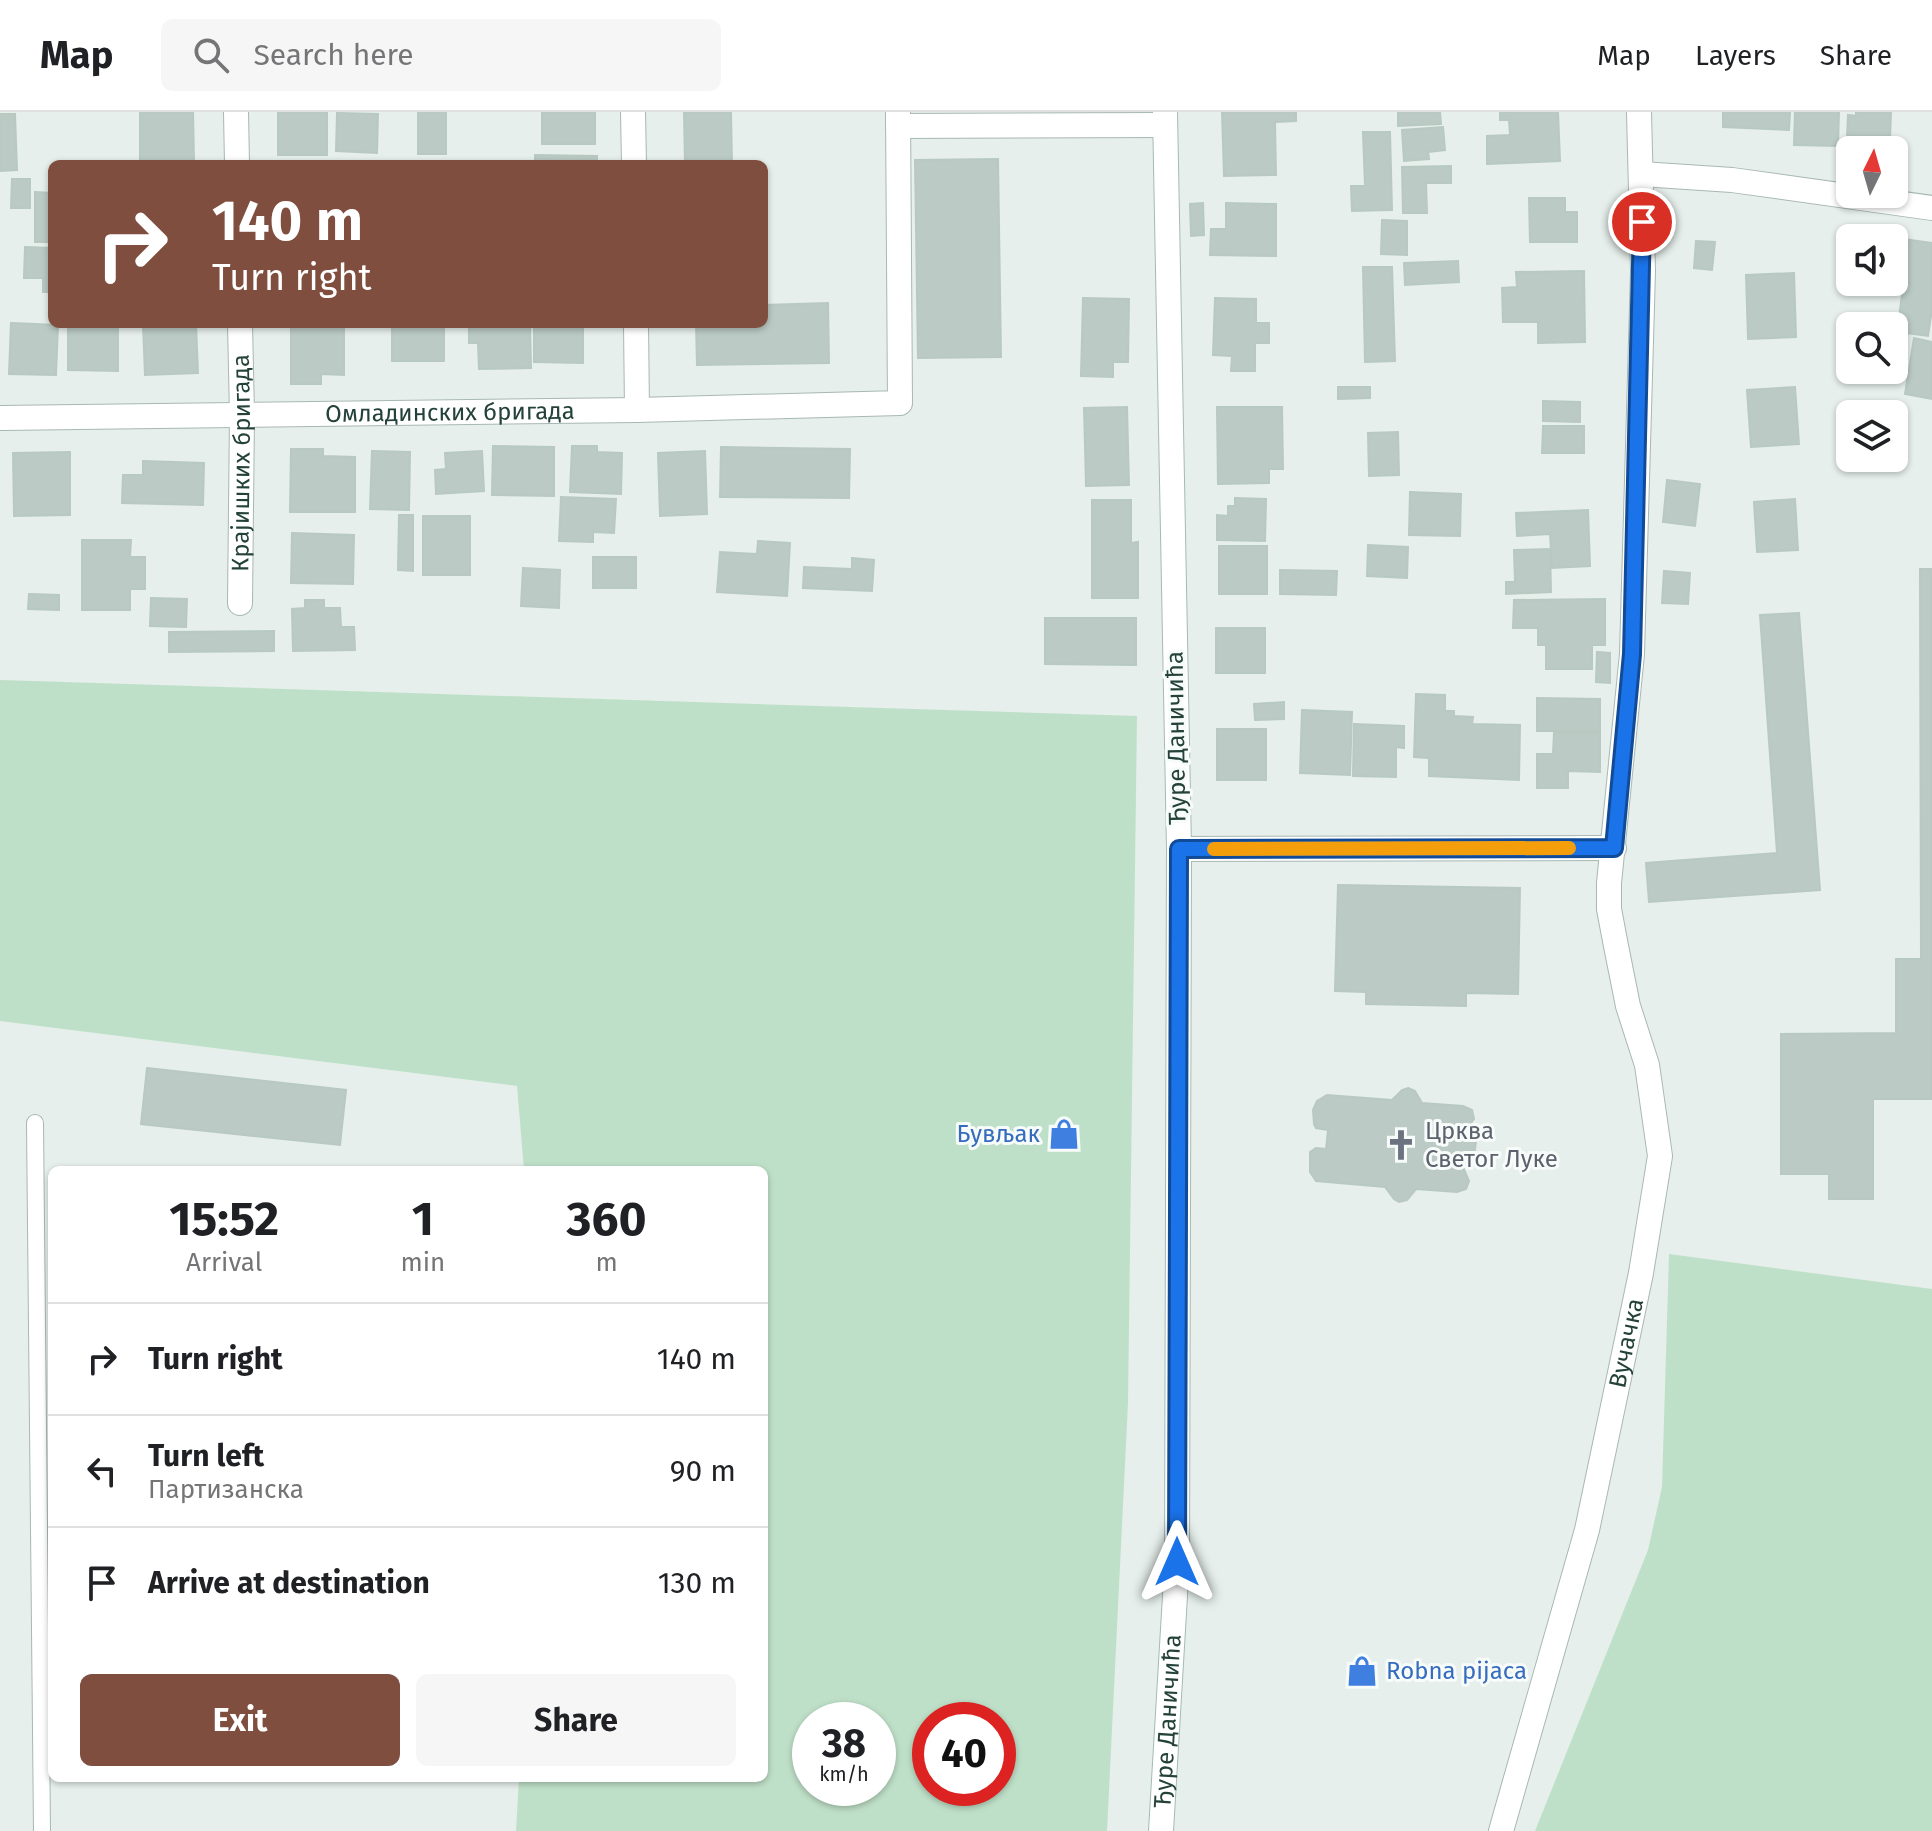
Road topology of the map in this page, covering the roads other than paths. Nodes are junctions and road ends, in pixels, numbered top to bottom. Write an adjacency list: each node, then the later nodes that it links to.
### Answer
1 (236, 112): 6 (street)
2 (633, 112): 7 (street)
3 (1639, 112): 8 (street, Вучачка)
4 (898, 119): 5 (street, Ђуре Даничића); 12 (street, Ђуре Даничића)
5 (1165, 119): 18 (street, Ђуре Даничића)
6 (237, 160)
7 (634, 160)
8 (1641, 174): 9 (street); 17 (street, Вучачка)
9 (1932, 208)
10 (240, 328): 14 (street, Крајишких бригада)
11 (636, 328): 13 (street)
12 (900, 403): 13 (street, Омладинских бригада)
13 (637, 410): 14 (street, Омладинских бригада)
14 (242, 415): 15 (street, Омладинских бригада); 16 (street, Крајишких бригада)
15 (0, 418)
16 (240, 603)
17 (1614, 848): 18 (street); 22 (street, Вучачка)
18 (1179, 849): 21 (street, Ђуре Даничића)
19 (35, 1123): 20 (lane)
20 (42, 1831)
21 (1161, 1831)
22 (1501, 1831)

